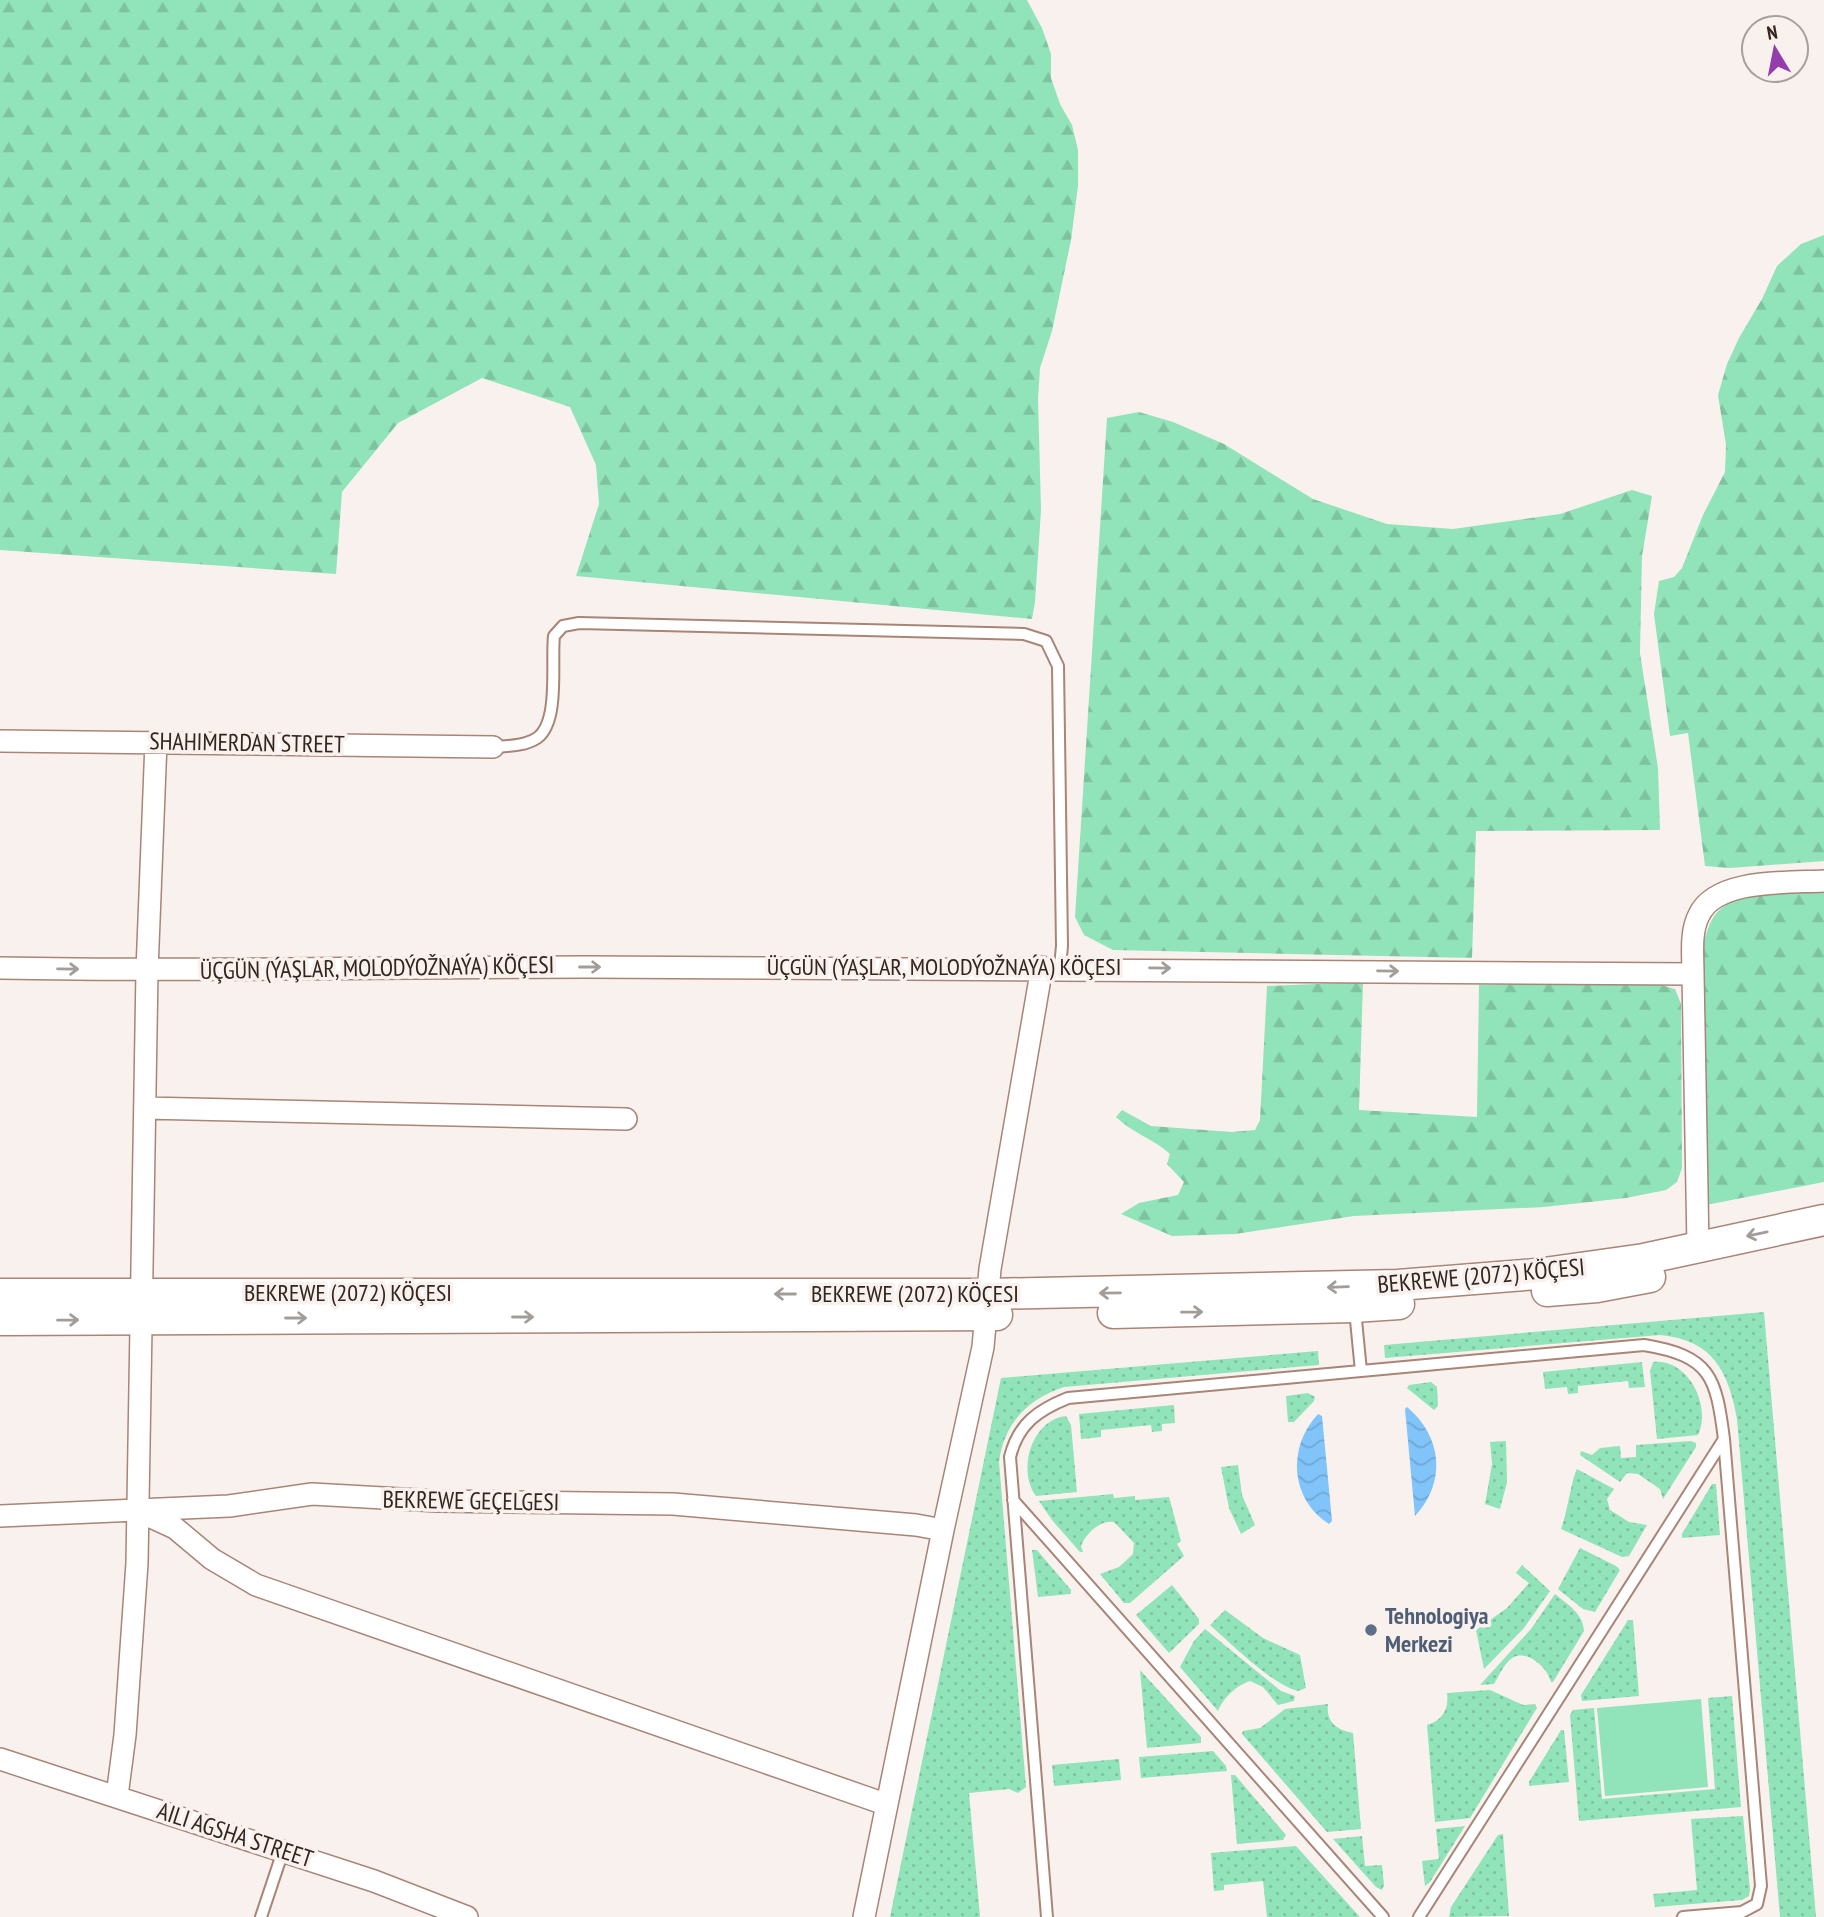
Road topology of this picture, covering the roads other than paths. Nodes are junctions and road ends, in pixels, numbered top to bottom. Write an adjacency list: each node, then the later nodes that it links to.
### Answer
1 (0, 741): 2 (street, SHAHIMERDAN STREET)
2 (156, 742): 3 (street, SHAHIMERDAN STREET); 7 (street)
3 (493, 747): 5 (lane)
4 (1824, 881): 8 (street)
5 (1051, 967): 7 (street, ÜÇGÜN (ÝAŞLAR, MOLODÝOŽNAÝA) KÖÇESI, one-way to 5); 8 (street, ÜÇGÜN (ÝAŞLAR, MOLODÝOŽNAÝA) KÖÇESI, one-way to 8); 15 (street)
6 (0, 968): 7 (street, ÜÇGÜN (ÝAŞLAR, MOLODÝOŽNAÝA) KÖÇESI, one-way to 7)
7 (148, 971): 9 (street)
8 (1693, 974): 13 (street)
9 (145, 1108): 10 (street); 16 (street)
10 (626, 1119)
11 (1824, 1220): 13 (main road, BEKREWE (2072) KÖÇESI, one-way to 13)
12 (1824, 1242): 17 (main road, BEKREWE (2072) KÖÇESI)
13 (1698, 1247): 15 (main road, BEKREWE (2072) KÖÇESI, one-way to 15)
14 (0, 1294): 16 (main road, BEKREWE (2072) KÖÇESI)
15 (987, 1305): 16 (main road, BEKREWE (2072) KÖÇESI); 17 (main road, BEKREWE (2072) KÖÇESI, one-way to 17); 24 (street)
16 (141, 1306): 18 (main road, BEKREWE (2072) KÖÇESI, one-way to 16); 22 (street)
17 (1354, 1307): 19 (lane)
18 (0, 1321)
19 (1361, 1371): 20 (lane); 21 (lane)
20 (1724, 1439): 34 (lane); 35 (lane)
21 (1013, 1500): 32 (lane); 33 (lane)
22 (138, 1511): 23 (street, BEKREWE GEÇELGESI); 24 (street, BEKREWE GEÇELGESI); 26 (street); 27 (street)
23 (0, 1516)
24 (943, 1530): 27 (street)
25 (0, 1759): 26 (street, AILI AGSHA STREET)
26 (117, 1796): 28 (street, AILI AGSHA STREET)
27 (886, 1804): 31 (street)
28 (283, 1851): 29 (lane); 30 (street, AILI AGSHA STREET)
29 (261, 1917)
30 (467, 1917)
31 (863, 1917)
32 (1047, 1917)
33 (1383, 1917)
34 (1419, 1917)
35 (1683, 1917)

